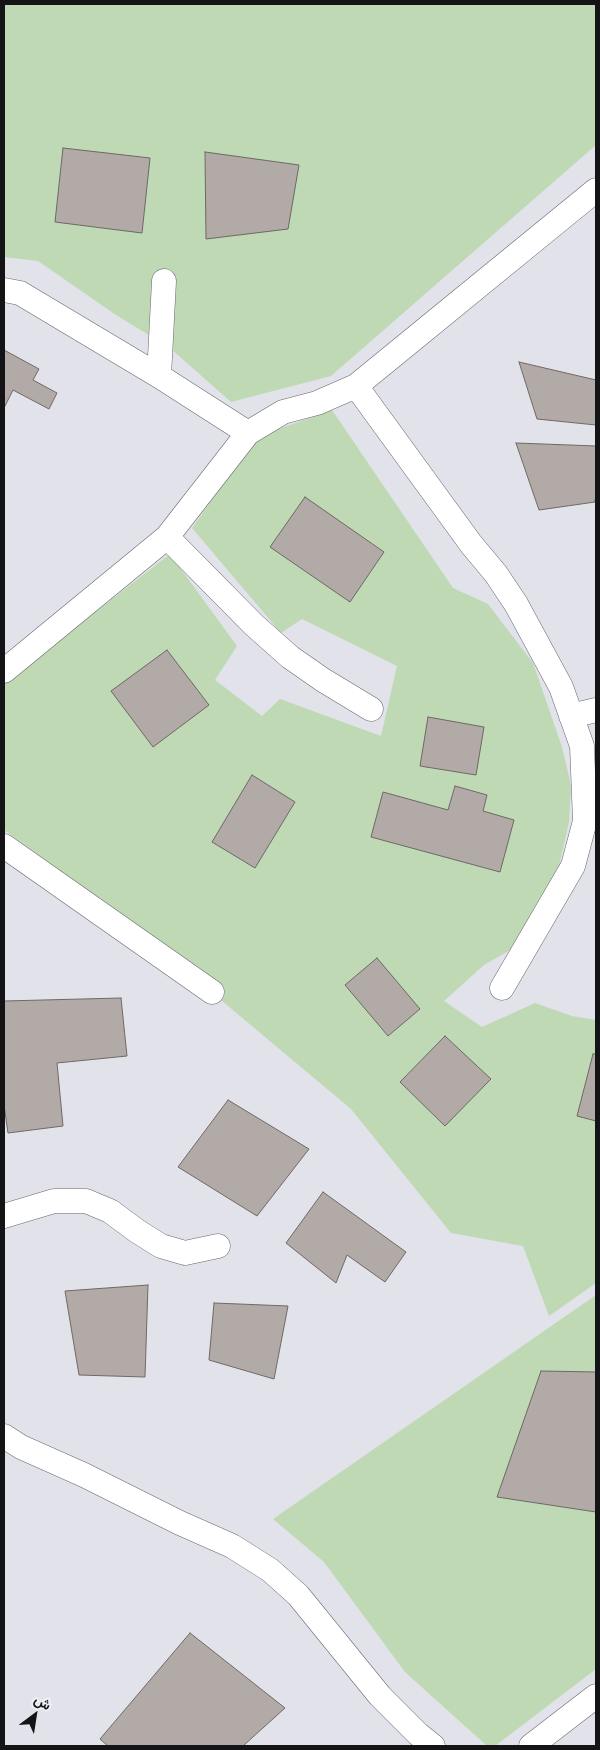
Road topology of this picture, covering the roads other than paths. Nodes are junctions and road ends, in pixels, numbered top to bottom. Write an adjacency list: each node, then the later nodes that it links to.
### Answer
1 (596, 190): 5 (street)
2 (164, 280): 4 (street)
3 (4, 290): 4 (street)
4 (159, 376): 6 (street)
5 (356, 386): 6 (street); 11 (street)
6 (248, 433): 7 (street)
7 (167, 537): 8 (street); 9 (street)
8 (4, 671)
9 (371, 709)
10 (596, 710): 11 (street)
11 (571, 716): 12 (street)
12 (591, 825): 14 (street)
13 (4, 846): 15 (street)
14 (502, 988)
15 (212, 992)
16 (4, 1216): 17 (street)
17 (218, 1246)
18 (4, 1436): 20 (street)
19 (596, 1696): 21 (street)
20 (433, 1746)
21 (531, 1746)

